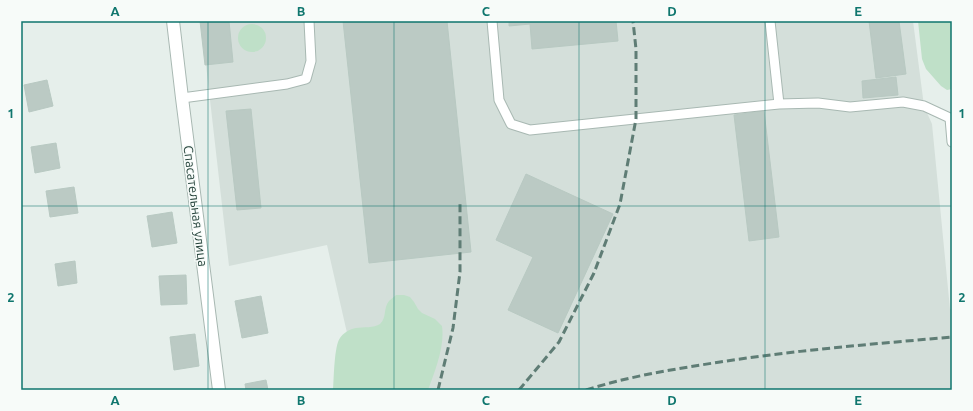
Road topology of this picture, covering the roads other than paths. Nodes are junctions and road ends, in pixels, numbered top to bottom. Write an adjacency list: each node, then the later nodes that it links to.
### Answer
1 (173, 21): 5 (street, Спасательная улица)
2 (309, 21): 5 (lane)
3 (492, 21): 6 (lane)
4 (770, 21): 6 (lane)
5 (182, 98): 9 (street, Спасательная улица)
6 (779, 104): 7 (lane)
7 (951, 118): 8 (lane)
8 (952, 142)
9 (219, 390)

